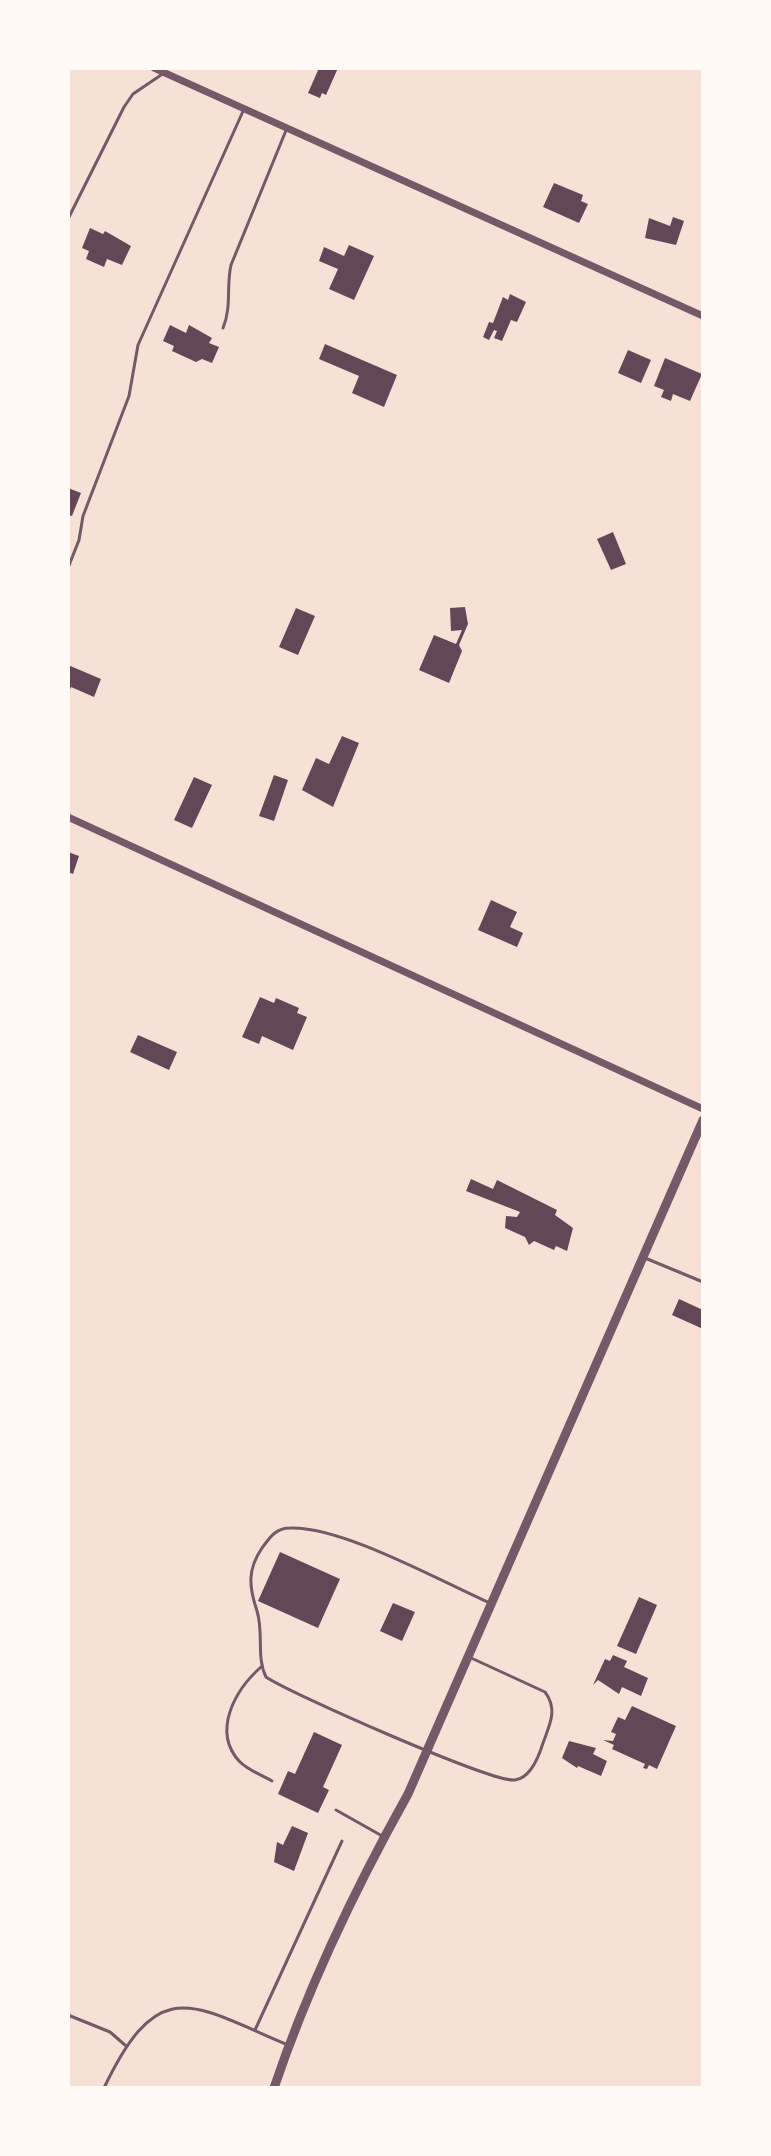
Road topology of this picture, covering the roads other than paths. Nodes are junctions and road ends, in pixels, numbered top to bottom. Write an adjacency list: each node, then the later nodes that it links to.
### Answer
1 (154, 68): 2 (street)
2 (164, 73): 3 (street); 5 (lane)
3 (244, 109): 4 (street); 8 (lane)
4 (287, 128): 6 (street); 7 (lane)
5 (68, 219)
6 (703, 316)
7 (223, 328)
8 (68, 568)
9 (68, 817): 10 (street)
10 (703, 1109)
11 (703, 1120): 12 (street)
12 (642, 1256): 13 (lane); 14 (street)
13 (703, 1282)
14 (490, 1603): 15 (street); 16 (lane)
15 (467, 1656): 17 (street); 17 (lane)
16 (261, 1667): 17 (lane); 18 (lane)
17 (427, 1750): 20 (street)
18 (272, 1781)
19 (336, 1810): 20 (lane)
20 (384, 1837): 25 (street)
21 (342, 1841): 23 (lane)
22 (68, 2015): 24 (lane)
23 (255, 2030): 24 (lane); 25 (lane)
24 (125, 2045): 26 (lane)
25 (288, 2045): 27 (street)
26 (104, 2088)
27 (274, 2088)

